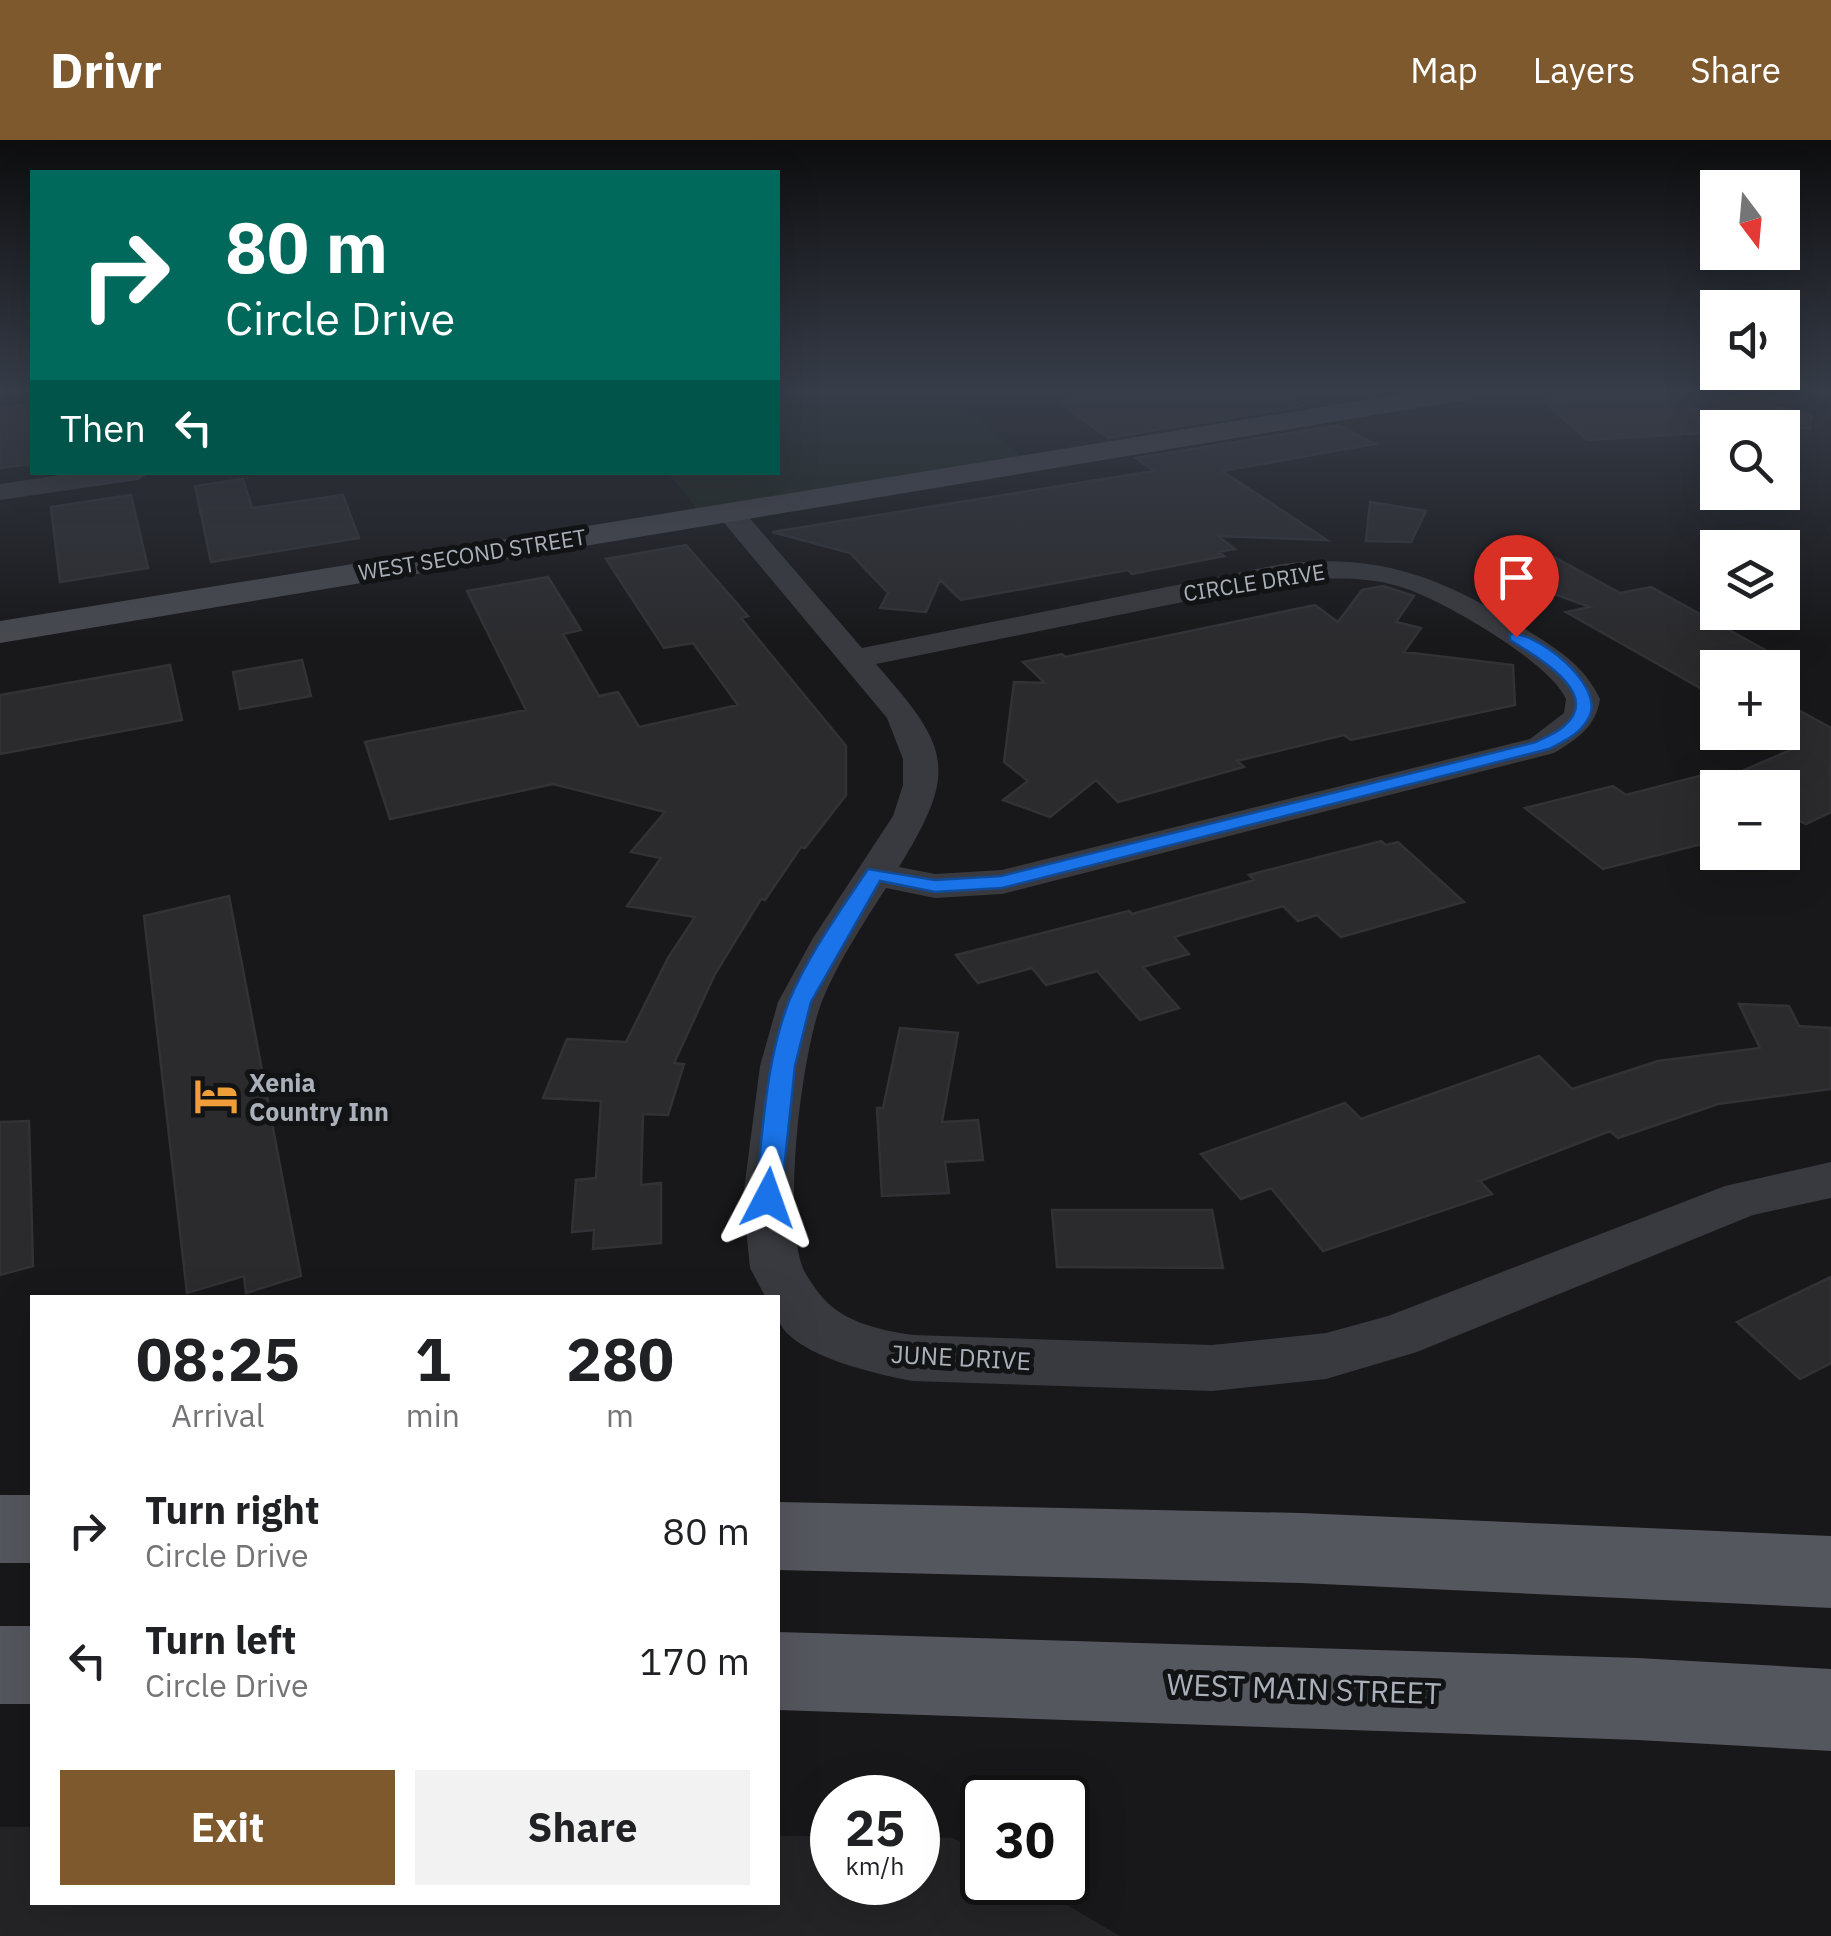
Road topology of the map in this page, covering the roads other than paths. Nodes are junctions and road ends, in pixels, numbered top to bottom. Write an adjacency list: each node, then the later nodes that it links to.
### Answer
1 (963, 474): 4 (main road, WEST SECOND STREET)
2 (117, 475): 3 (street)
3 (0, 492)
4 (729, 512): 5 (main road, WEST SECOND STREET); 6 (street, JUNE DRIVE)
5 (0, 632)
6 (854, 659): 7 (street, JUNE DRIVE); 7 (street, CIRCLE DRIVE)
7 (875, 874): 8 (street, JUNE DRIVE)
8 (1831, 1180)
9 (30, 1529): 10 (main road)
10 (0, 1530)
11 (780, 1536): 12 (main road)
12 (1831, 1572)
13 (0, 1665): 14 (main road)
14 (30, 1665)
15 (780, 1671): 16 (main road, WEST MAIN STREET)
16 (1831, 1710)

